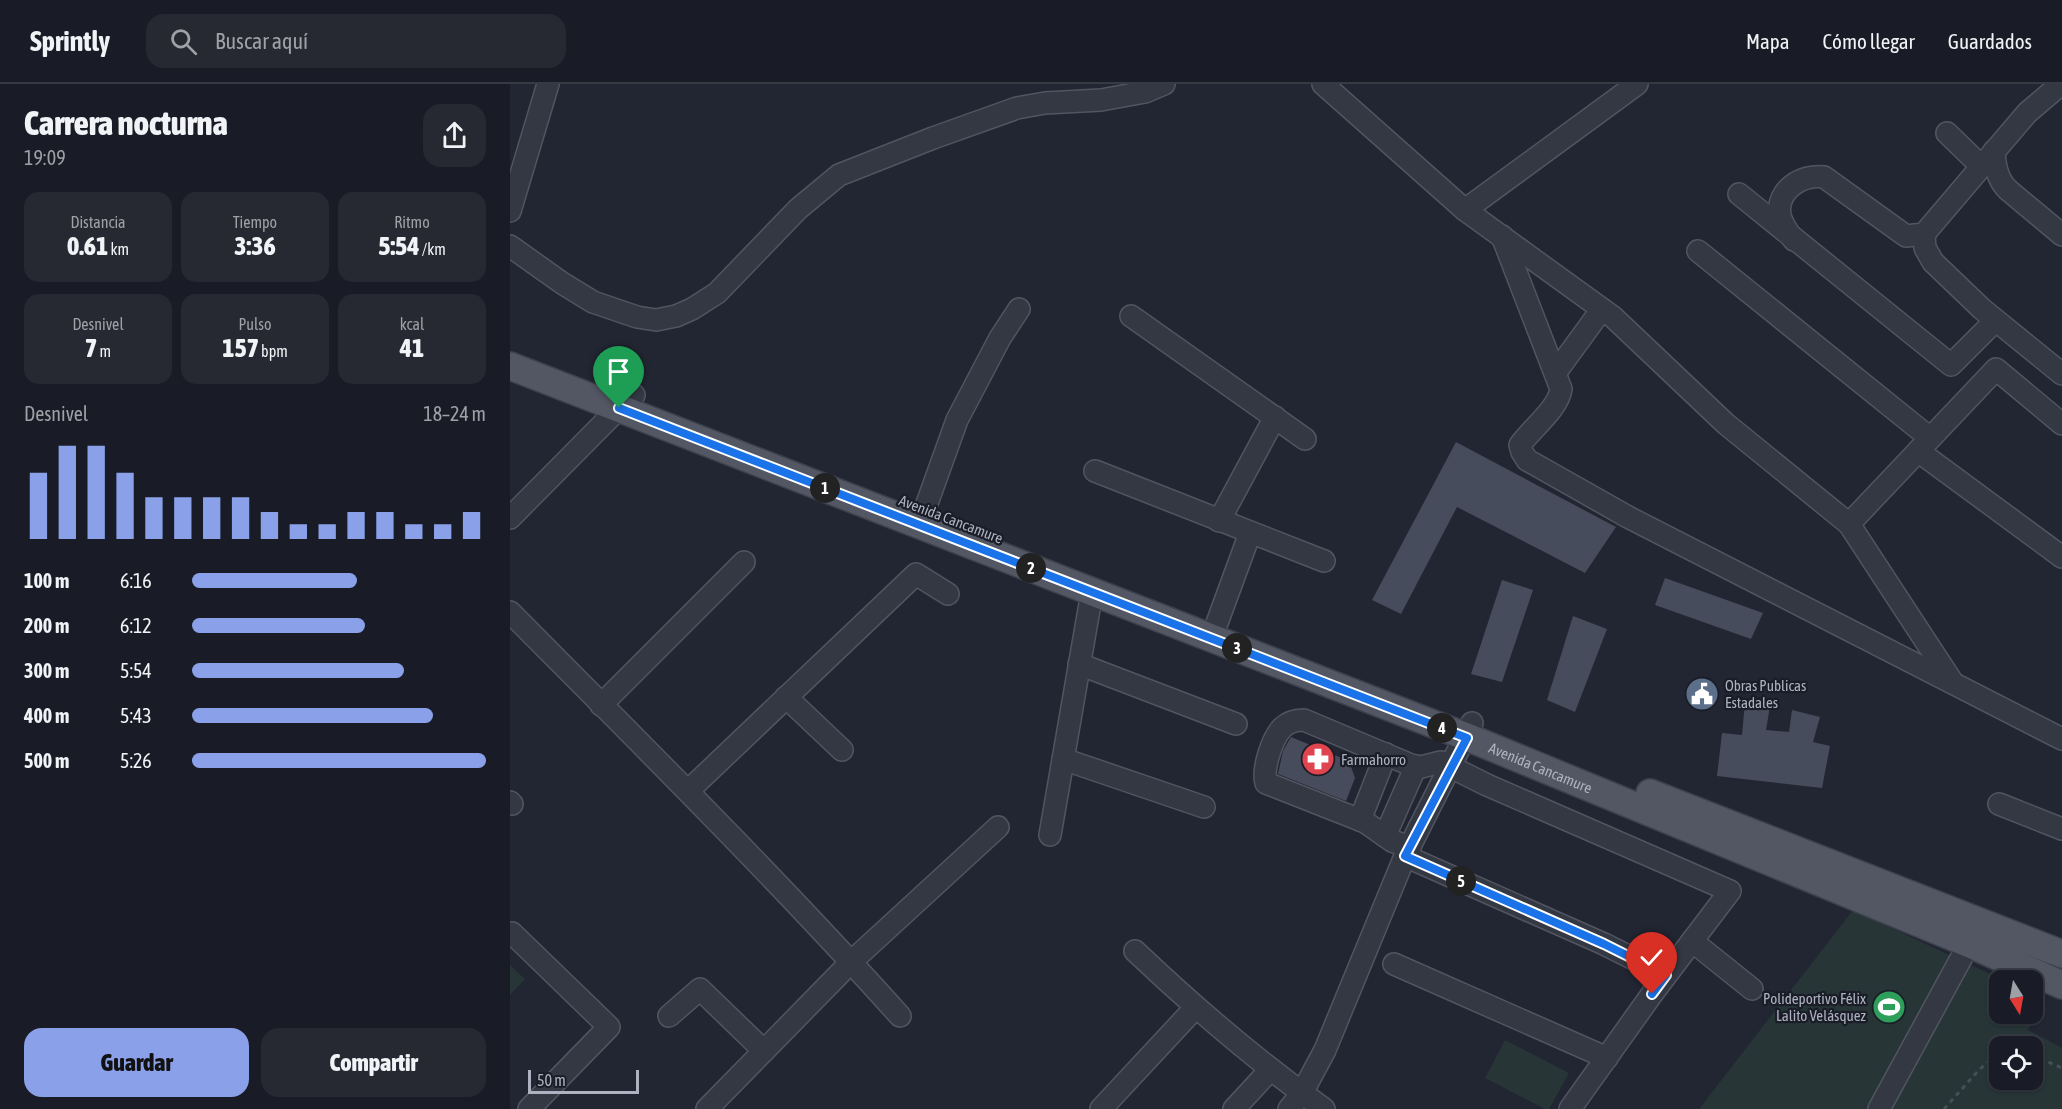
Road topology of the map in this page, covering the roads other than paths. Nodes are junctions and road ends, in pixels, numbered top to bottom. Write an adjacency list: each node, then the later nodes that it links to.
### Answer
1 (548, 84): 12 (street)
2 (1164, 84): 17 (street)
3 (1323, 84): 11 (street)
4 (1637, 84): 11 (street)
5 (2061, 84): 6 (street)
6 (2053, 100): 8 (street)
7 (1947, 133): 8 (street)
8 (1981, 166): 9 (street); 9 (street); 13 (street)
9 (2000, 181): 14 (street)
10 (1739, 194): 16 (street)
11 (1465, 210): 15 (street)
12 (510, 211)
13 (1924, 234): 16 (street); 22 (street)
14 (2062, 235)
15 (1502, 236): 20 (street); 24 (street)
16 (1794, 240): 22 (street)
17 (510, 246)
18 (1698, 251): 30 (street)
19 (1019, 309): 32 (street)
20 (1602, 309): 24 (street); 35 (street)
21 (1131, 316): 27 (street)
22 (1995, 321): 25 (street)
23 (514, 361): 26 (main road, Avenida Cancamure)
24 (1556, 372): 45 (street)
25 (2062, 374)
26 (626, 402): 32 (main road, Avenida Cancamure); 33 (street); 40 (main road, Avenida Cancamure)
27 (1275, 417): 29 (street); 34 (street)
28 (2062, 424): 30 (street)
29 (1305, 439)
30 (1924, 444): 35 (street); 37 (street)
31 (1095, 471): 34 (street)
32 (925, 509): 43 (main road, Avenida Cancamure)
33 (510, 518)
34 (1219, 521): 36 (street)
35 (1849, 524): 45 (street)
36 (1250, 533): 38 (street); 43 (street)
37 (2062, 557)
38 (1324, 561)
39 (744, 562): 47 (street)
40 (1092, 592): 44 (street); 49 (main road, Avenida Cancamure)
41 (948, 594): 46 (street)
42 (510, 612): 47 (street)
43 (1217, 623): 49 (main road, Avenida Cancamure)
44 (1079, 664): 48 (street); 53 (street)
45 (1953, 683): 50 (street)
46 (786, 698): 51 (street); 56 (street)
47 (601, 705): 56 (street)
48 (1236, 724)
49 (1469, 730): 55 (street); 66 (main road, Avenida Cancamure)
50 (2062, 739)
51 (842, 750)
52 (1386, 754): 54 (street); 59 (street); 59 (street)
53 (1063, 759): 58 (street); 62 (street)
54 (1416, 766): 55 (street); 63 (street)
55 (1451, 768): 64 (street); 67 (street)
56 (688, 791): 70 (street)
57 (2000, 804): 61 (street)
58 (1204, 807)
59 (1360, 820): 63 (street)
60 (998, 827): 70 (street)
61 (2062, 829)
62 (1050, 835)
63 (1384, 836): 64 (street)
64 (1408, 852): 72 (street); 81 (street)
65 (512, 933): 82 (street)
66 (1975, 933): 69 (main road, Avenida Cancamure); 73 (main road, Avenida Cancamure); 88 (street)
67 (1692, 941): 72 (street); 74 (street)
68 (1135, 951): 75 (street)
69 (2062, 954)
70 (851, 962): 77 (street); 78 (street)
71 (1394, 964): 79 (street)
72 (1666, 975): 79 (street)
73 (2062, 985)
74 (1752, 989)
75 (1195, 1008): 80 (street); 84 (street)
76 (669, 1016): 78 (street)
77 (900, 1016)
78 (764, 1051): 83 (street)
79 (1607, 1058): 87 (street)
80 (1270, 1070): 81 (street); 85 (street)
81 (1295, 1101): 86 (street)
82 (529, 1109)
83 (707, 1109)
84 (1101, 1109)
85 (1234, 1109)
86 (1324, 1109)
87 (1570, 1109)
88 (1879, 1109)

